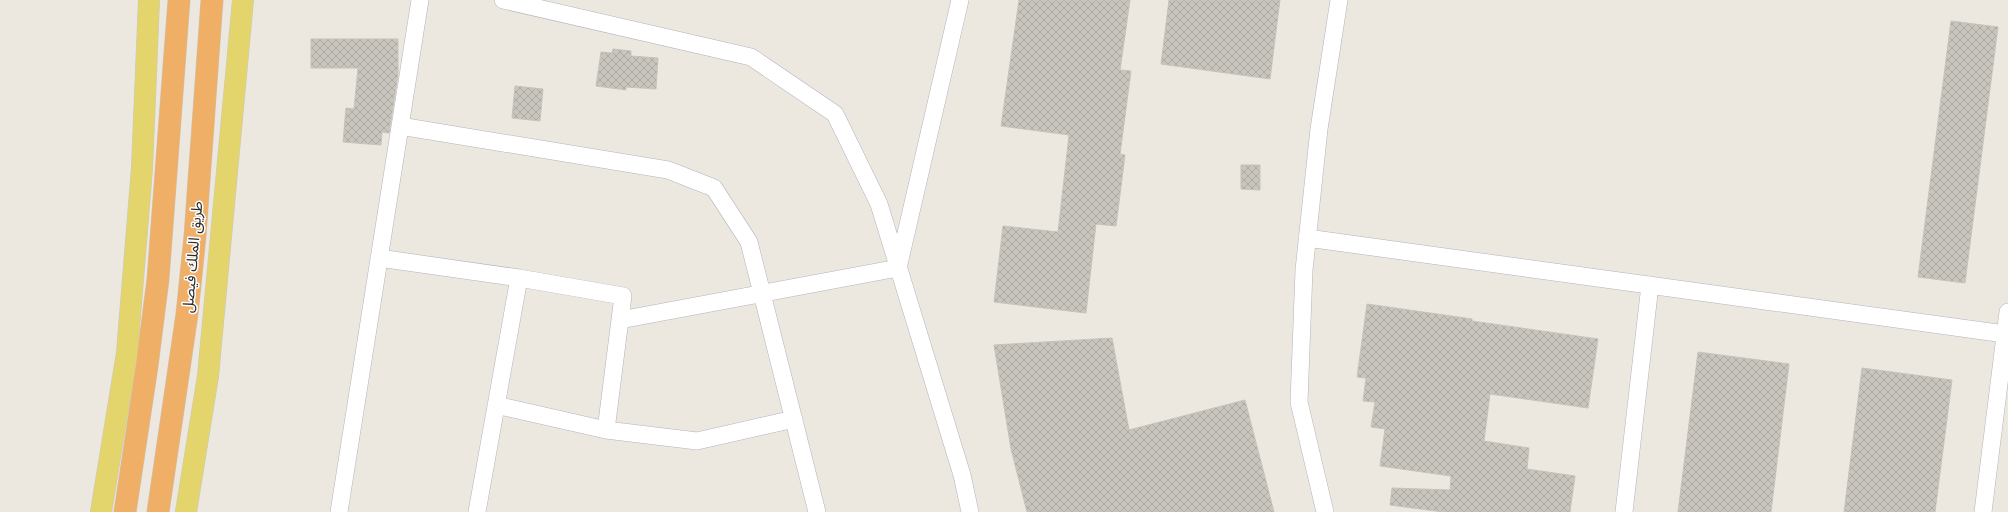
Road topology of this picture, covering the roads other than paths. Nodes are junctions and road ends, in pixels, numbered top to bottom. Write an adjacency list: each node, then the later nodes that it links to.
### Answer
1 (150, 0): 22 (main road)
2 (179, 0): 23 (highway, طريق الملك فيصل)
3 (212, 0): 24 (highway, طريق الملك فيصل)
4 (243, 0): 25 (main road)
5 (420, 0): 9 (street)
6 (503, 0): 12 (street)
7 (960, 0): 12 (street)
8 (1338, 0): 10 (street)
9 (400, 126): 11 (street); 15 (street)
10 (1307, 238): 14 (street); 30 (street)
11 (379, 258): 13 (street); 26 (street)
12 (898, 268): 15 (street); 29 (street)
13 (519, 278): 17 (street); 19 (street)
14 (1650, 285): 18 (street); 31 (street)
15 (762, 294): 17 (street); 20 (street)
16 (2008, 312): 18 (street)
17 (620, 320): 21 (street)
18 (2005, 334): 32 (street)
19 (496, 405): 21 (street); 27 (street)
20 (794, 419): 21 (street); 28 (street)
21 (606, 430)
22 (102, 512)
23 (125, 512)
24 (158, 512)
25 (186, 512)
26 (339, 512)
27 (477, 512)
28 (817, 512)
29 (970, 512)
30 (1325, 512)
31 (1624, 512)
32 (1983, 512)

